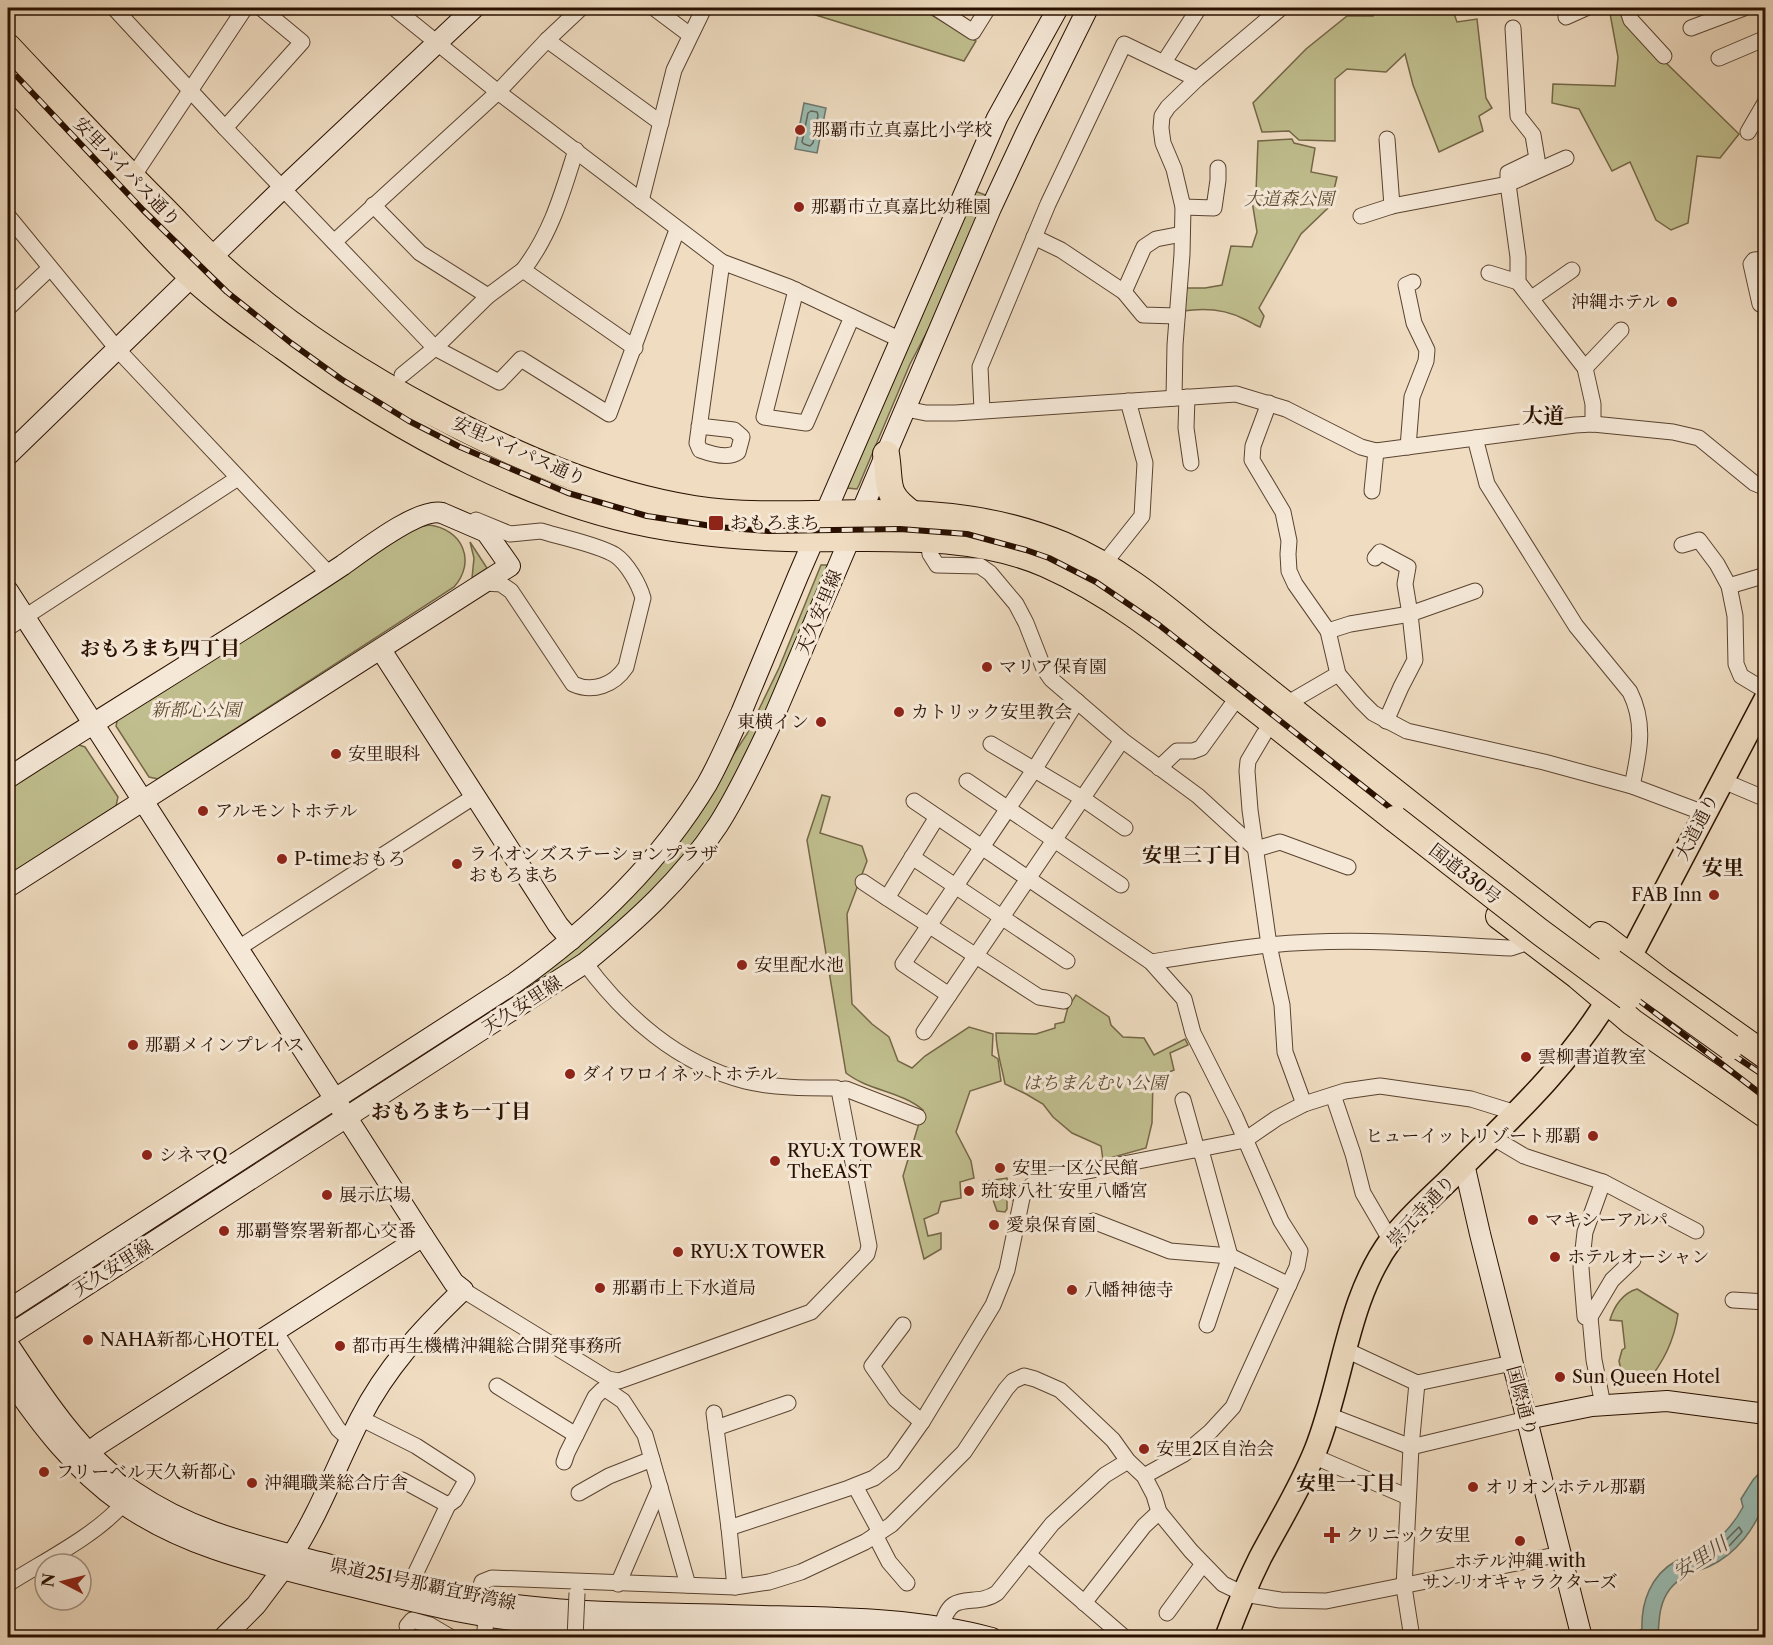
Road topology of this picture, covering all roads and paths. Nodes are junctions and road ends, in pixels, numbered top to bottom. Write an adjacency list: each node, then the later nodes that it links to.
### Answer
1 (114, 8): 31 (street)
2 (245, 8): 31 (street)
3 (261, 8): 35 (street)
4 (394, 8): 24 (street)
5 (474, 8): 24 (street)
6 (581, 8): 23 (street)
7 (654, 8): 21 (street)
8 (704, 8): 21 (street)
9 (936, 8): 10 (street)
10 (988, 8)
11 (1058, 8): 73 (street, 天久安里線)
12 (1088, 8): 82 (street, 天久安里線)
13 (1199, 8): 28 (street)
14 (1281, 8): 29 (street)
15 (1586, 8): 18 (street)
16 (1627, 8): 26 (street)
17 (1744, 8): 20 (street)
18 (1566, 17)
19 (1513, 28): 42 (street)
20 (1691, 28)
21 (690, 35): 34 (street)
22 (1766, 38): 27 (street)
23 (547, 40): 32 (street); 34 (street)
24 (437, 43): 32 (street); 43 (street)
25 (8, 47): 41 (highway, 安里バイパス通り)
26 (1664, 56)
27 (1719, 58)
28 (1164, 62): 29 (street); 52 (street)
29 (1197, 78): 47 (street)
30 (8, 81): 61 (highway, 安里バイパス通り)
31 (191, 90): 35 (street); 41 (street)
32 (498, 92): 38 (street); 45 (street)
33 (1766, 101): 36 (street)
34 (661, 123): 44 (street)
35 (225, 128): 43 (street)
36 (1748, 132)
37 (1387, 139): 46 (street)
38 (576, 150): 44 (street); 58 (street)
39 (1566, 158): 42 (street)
40 (1218, 168): 47 (street)
41 (133, 179): 54 (highway, 安里バイパス通り)
42 (1508, 184): 46 (street); 63 (street)
43 (283, 188): 53 (street); 54 (street)
44 (641, 201): 50 (street)
45 (373, 205): 53 (street); 66 (street)
46 (1392, 206): 49 (street)
47 (1183, 207): 51 (street)
48 (8, 216): 57 (street)
49 (1361, 216)
50 (677, 230): 56 (street); 75 (street)
51 (1182, 234): 65 (street); 70 (street)
52 (1034, 237): 65 (street); 83 (street)
53 (334, 242): 74 (street)
54 (212, 259): 61 (street); 97 (highway, 安里バイパス通り)
55 (1766, 259): 68 (street)
56 (722, 262): 64 (street); 85 (street)
57 (50, 268): 69 (street); 76 (street)
58 (523, 270): 66 (street); 75 (street)
59 (1572, 270): 67 (street)
60 (1489, 273): 63 (street)
61 (193, 277): 76 (street); 100 (highway, 安里バイパス通り)
62 (1413, 282): 87 (street)
63 (1518, 282): 67 (street)
64 (796, 290): 71 (street); 71 (street)
65 (1124, 292): 70 (street)
66 (488, 297): 74 (street)
67 (1532, 298): 77 (street)
68 (1760, 304)
69 (8, 308)
70 (1177, 316): 79 (street)
71 (852, 317): 73 (street)
72 (1621, 330): 77 (street)
73 (901, 340): 97 (street, 天久安里線)
74 (435, 348): 75 (street); 78 (street)
75 (635, 348)
76 (117, 350): 90 (street); 92 (street)
77 (1585, 368): 84 (street)
78 (402, 375)
79 (1181, 397): 80 (street); 81 (street); 91 (street)
80 (1128, 401): 83 (street); 104 (street)
81 (1269, 403): 88 (street); 115 (street)
82 (906, 409): 83 (street); 89 (street, 天久安里線)
83 (982, 410)
84 (1593, 424): 86 (street); 93 (street)
85 (699, 426)
86 (1475, 438): 87 (street); 133 (street)
87 (1408, 447): 88 (street)
88 (1376, 451): 94 (street)
89 (886, 454): 95 (street, 天久安里線); 96 (highway)
90 (8, 455)
91 (1191, 463)
92 (238, 478): 105 (street); 113 (street)
93 (1766, 488)
94 (1372, 491)
95 (861, 513): 96 (highway, 安里バイパス通り); 97 (highway, 安里バイパス通り); 99 (street, 天久安里線)
96 (912, 513): 104 (highway, 安里バイパス通り)
97 (825, 515): 100 (street, 天久安里線)
98 (407, 522): 105 (street); 108 (street); 108 (street)
99 (850, 537): 100 (highway, 安里バイパス通り); 101 (highway, 安里バイパス通り); 164 (street, 天久安里線)
100 (815, 538): 157 (street, 天久安里線)
101 (928, 539): 107 (highway, 安里バイパス通り); 121 (street)
102 (1682, 545): 109 (street)
103 (1375, 558): 112 (street)
104 (1103, 565): 114 (highway, 安里バイパス通り)
105 (329, 574): 124 (street)
106 (1766, 575): 109 (street)
107 (1077, 579): 114 (highway, 安里バイパス通り); 122 (highway)
108 (485, 583): 116 (street)
109 (1729, 586): 118 (street)
110 (8, 591): 113 (street)
111 (1475, 591): 112 (street)
112 (1410, 614): 115 (street); 123 (street)
113 (16, 622): 124 (street)
114 (1174, 629): 120 (highway); 169 (highway, 国道330号, bridge)
115 (1328, 631): 117 (street)
116 (381, 650): 134 (street); 137 (street)
117 (1338, 674): 120 (street); 123 (street)
118 (1766, 691)
119 (1766, 698): 131 (main road, 大道通り)
120 (1295, 699): 161 (highway)
121 (1077, 701): 126 (street); 129 (street)
122 (1232, 705): 125 (highway); 128 (street)
123 (1386, 721): 133 (street)
124 (93, 723): 130 (street); 137 (street)
125 (1264, 734): 145 (street); 156 (highway)
126 (1122, 740): 128 (street); 135 (street)
127 (991, 744): 129 (street)
128 (1159, 768): 145 (street)
129 (1034, 770): 135 (street); 139 (street)
130 (8, 778)
131 (1721, 780): 136 (street); 140 (main road, 大道通り)
132 (967, 781): 139 (street)
133 (1632, 786): 140 (street)
134 (475, 796): 157 (street); 159 (street)
135 (1082, 798): 142 (street); 143 (street)
136 (1766, 799)
137 (142, 801): 152 (street); 159 (street)
138 (914, 801): 141 (street)
139 (1008, 808): 143 (street); 144 (street)
140 (1704, 813): 161 (main road, 大道通り)
141 (937, 817): 144 (street); 146 (street)
142 (1125, 828)
143 (1054, 840): 148 (street); 150 (street)
144 (982, 847): 148 (street); 151 (street)
145 (1256, 849): 147 (street); 158 (street)
146 (912, 857): 151 (street); 153 (street)
147 (1348, 867)
148 (1028, 878): 154 (street); 163 (street)
149 (863, 882): 153 (street)
150 (1121, 885)
151 (956, 886): 154 (street); 155 (street)
152 (8, 887)
153 (887, 897): 155 (street)
154 (1001, 917): 160 (street); 162 (street)
155 (930, 925): 160 (street); 165 (street)
156 (1528, 939): 158 (street); 167 (highway)
157 (571, 940): 176 (street, 天久安里線)
158 (1269, 945): 163 (street); 178 (street)
159 (237, 949): 176 (street)
160 (975, 955): 165 (street); 166 (street)
161 (1629, 958): 167 (main road, 崇元寺通り); 169 (highway)
162 (1067, 961)
163 (1151, 962): 184 (street)
164 (585, 963): 173 (street); 182 (street, 天久安里線)
165 (948, 995): 168 (street)
166 (1064, 1001)
167 (1607, 1001): 179 (main road, 崇元寺通り); 180 (highway)
168 (924, 1032)
169 (1726, 1047): 170 (street); 171 (highway); 172 (highway, 国道330号); 175 (highway, 国道330号)
170 (1766, 1049)
171 (1766, 1056)
172 (1766, 1071)
173 (839, 1090): 181 (street); 195 (street)
174 (1333, 1095): 178 (street); 179 (street); 191 (street)
175 (1766, 1098)
176 (333, 1099): 182 (street); 198 (street, 天久安里線)
177 (1183, 1100): 185 (street)
178 (1304, 1104): 184 (street)
179 (1516, 1113): 183 (main road, 崇元寺通り)
180 (1766, 1115)
181 (918, 1117)
182 (347, 1118): 190 (street); 203 (street, 天久安里線)
183 (1492, 1137): 186 (main road, 崇元寺通り); 187 (street)
184 (1245, 1140): 185 (street); 194 (street)
185 (1197, 1150): 192 (street); 216 (street)
186 (1464, 1164): 191 (main road, 崇元寺通り); 206 (street, 国際通り)
187 (1603, 1182): 189 (street); 199 (street)
188 (1093, 1221): 192 (street)
189 (1696, 1231)
190 (423, 1236): 195 (street); 202 (street)
191 (1390, 1241): 205 (main road, 崇元寺通り)
192 (1230, 1256): 194 (street); 201 (street)
193 (1633, 1260): 199 (street)
194 (1289, 1285): 225 (street)
195 (463, 1290): 214 (street)
196 (1733, 1300): 197 (street)
197 (1766, 1302)
198 (8, 1310)
199 (1590, 1317): 211 (street)
200 (903, 1325): 216 (street)
201 (1208, 1325)
202 (275, 1331): 218 (street); 220 (street)
203 (8, 1336)
204 (8, 1344): 220 (street, 県道251号那覇宜野湾線)
205 (1346, 1350): 208 (street); 213 (main road, 崇元寺通り)
206 (1512, 1363): 208 (street); 215 (street, 国際通り)
207 (8, 1377): 231 (street, 県道251号那覇宜野湾線)
208 (1417, 1383): 219 (street)
209 (497, 1386): 217 (street)
210 (788, 1403): 234 (street)
211 (1603, 1405): 212 (street); 215 (street)
212 (1766, 1413)
213 (1329, 1415): 219 (street); 221 (main road, 崇元寺通り)
214 (360, 1418): 218 (street); 232 (street)
215 (1527, 1419): 219 (street); 236 (street, 国際通り)
216 (922, 1422): 228 (street)
217 (576, 1435): 222 (street); 224 (street)
218 (350, 1440): 238 (street)
219 (1411, 1448): 230 (street)
220 (89, 1452): 238 (street, 県道251号那覇宜野湾線)
221 (1313, 1455): 230 (street); 248 (main road, 崇元寺通り)
222 (652, 1459): 227 (street); 229 (street)
223 (1128, 1461): 225 (street); 235 (street); 237 (street)
224 (564, 1462)
225 (1144, 1476): 233 (street)
226 (402, 1480): 232 (street)
227 (660, 1486): 242 (street); 243 (street)
228 (855, 1486): 234 (street); 235 (street)
229 (579, 1493)
230 (1408, 1497): 245 (street)
231 (123, 1504): 238 (street, 県道251号那覇宜野湾線); 241 (street)
232 (448, 1505): 247 (street)
233 (1159, 1512): 239 (street); 249 (street)
234 (729, 1528): 244 (street)
235 (878, 1534): 240 (street); 244 (street)
236 (1561, 1554): 245 (street); 265 (street, 国際通り)
237 (1029, 1555): 249 (street); 252 (street)
238 (288, 1562): 247 (street, 県道251号那覇宜野湾線); 256 (street)
239 (1203, 1564): 248 (street); 251 (street)
240 (907, 1583)
241 (8, 1584)
242 (618, 1584): 243 (street); 246 (street)
243 (688, 1586): 244 (street)
244 (735, 1587)
245 (1404, 1587): 248 (street); 264 (street)
246 (578, 1588): 250 (street); 259 (street, bridge)
247 (408, 1592): 250 (street, 県道251号那覇宜野湾線); 253 (street)
248 (1244, 1594): 263 (main road, 崇元寺通り)
249 (1084, 1603): 262 (street)
250 (482, 1608): 252 (street, 県道251号那覇宜野湾線); 254 (street, 県道251号那覇宜野湾線); 258 (street)
251 (1167, 1613)
252 (942, 1627): 261 (street, 県道251号那覇宜野湾線)
253 (408, 1632): 257 (street)
254 (602, 1632): 255 (street, 県道251号那覇宜野湾線)
255 (701, 1634): 260 (street, 県道251号那覇宜野湾線)
256 (223, 1638)
257 (452, 1638)
258 (488, 1638)
259 (575, 1638)
260 (902, 1638)
261 (992, 1638)
262 (1125, 1638)
263 (1226, 1638)
264 (1412, 1638)
265 (1582, 1638)

